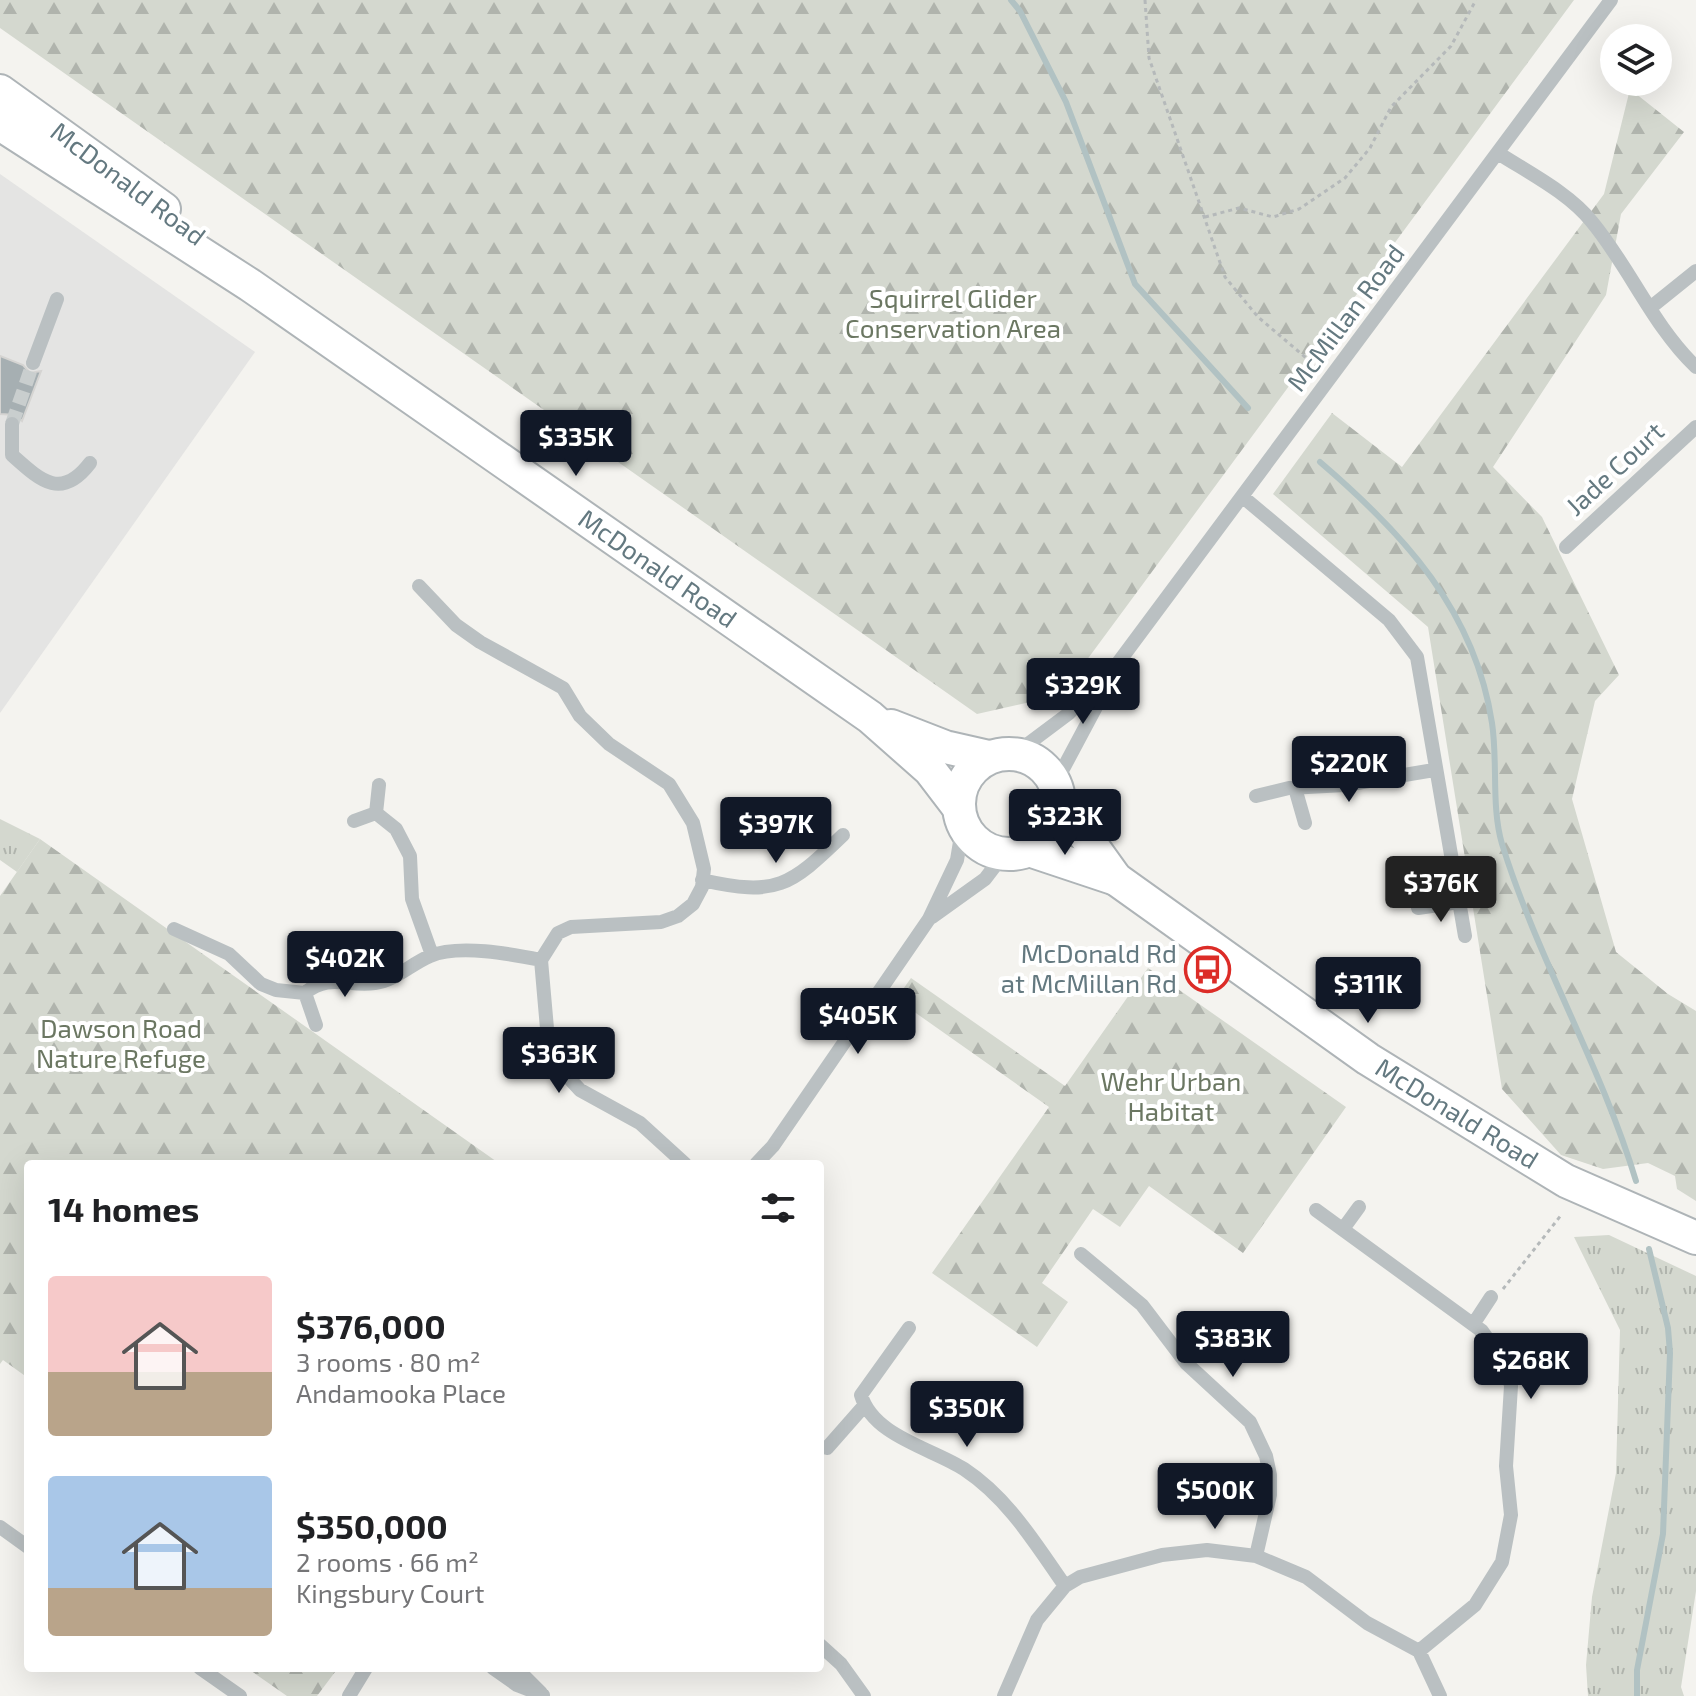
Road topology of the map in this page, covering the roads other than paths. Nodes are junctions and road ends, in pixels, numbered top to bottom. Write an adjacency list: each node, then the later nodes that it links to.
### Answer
1 (1611, 0): 5 (street, McMillan Road)
2 (0, 91): 4 (main road, McDonald Road)
3 (0, 124): 4 (main road, McDonald Road)
4 (52, 142): 18 (main road, McDonald Road)
5 (1498, 153): 8 (street); 14 (street, McMillan Road)
6 (1696, 271): 8 (street)
7 (57, 299): 9 (street)
8 (1650, 308): 10 (street)
9 (33, 363)
10 (1696, 367)
11 (12, 424): 13 (street)
12 (1696, 427): 15 (street, Jade Court)
13 (90, 463)
14 (1243, 497): 17 (street, McMillan Road); 20 (street)
15 (1566, 547)
16 (419, 586): 34 (street)
17 (1118, 663): 19 (street, McMillan Road); 23 (street, McMillan Road)
18 (870, 717): 19 (main road, McDonald Road); 26 (main road, McDonald Road)
19 (1002, 755): 23 (main road); 26 (main road)
20 (1434, 770): 22 (street); 35 (street)
21 (379, 785): 25 (street)
22 (1295, 788): 24 (street); 28 (street)
23 (1058, 792): 32 (main road); 33 (main road, McDonald Road)
24 (1256, 796)
25 (376, 813): 27 (street); 40 (street)
26 (961, 816): 32 (main road); 37 (street)
27 (354, 821)
28 (1305, 823)
29 (818, 833): 31 (street)
30 (843, 835): 31 (street)
31 (828, 849): 34 (street)
32 (1016, 852): 33 (main road, McDonald Road); 37 (street)
33 (1116, 879): 49 (main road, McDonald Road)
34 (702, 880): 41 (street)
35 (1459, 902): 36 (street); 39 (street)
36 (1418, 908)
37 (929, 919): 45 (street)
38 (174, 929): 42 (street)
39 (1465, 936)
40 (432, 955): 41 (street); 42 (street)
41 (541, 960): 44 (street)
42 (305, 993): 43 (street)
43 (316, 1025)
44 (681, 1160)
45 (760, 1160)
46 (1359, 1207): 48 (street)
47 (1316, 1210): 48 (street)
48 (1343, 1229): 52 (street)
49 (1685, 1234)
50 (1081, 1254): 58 (street)
51 (1491, 1297): 52 (street)
52 (1474, 1323): 61 (street)
53 (909, 1328): 54 (street)
54 (864, 1406): 55 (street); 59 (street)
55 (827, 1448)
56 (0, 1527): 57 (street)
57 (24, 1544)
58 (1256, 1556): 59 (street); 61 (street)
59 (1065, 1586): 70 (street)
60 (824, 1649): 69 (street)
61 (1419, 1651): 71 (street)
62 (206, 1672): 67 (street)
63 (364, 1672): 68 (street)
64 (499, 1672): 66 (street)
65 (520, 1672): 66 (street)
66 (543, 1695)
67 (240, 1696)
68 (349, 1696)
69 (864, 1696)
70 (1004, 1696)
71 (1440, 1696)

